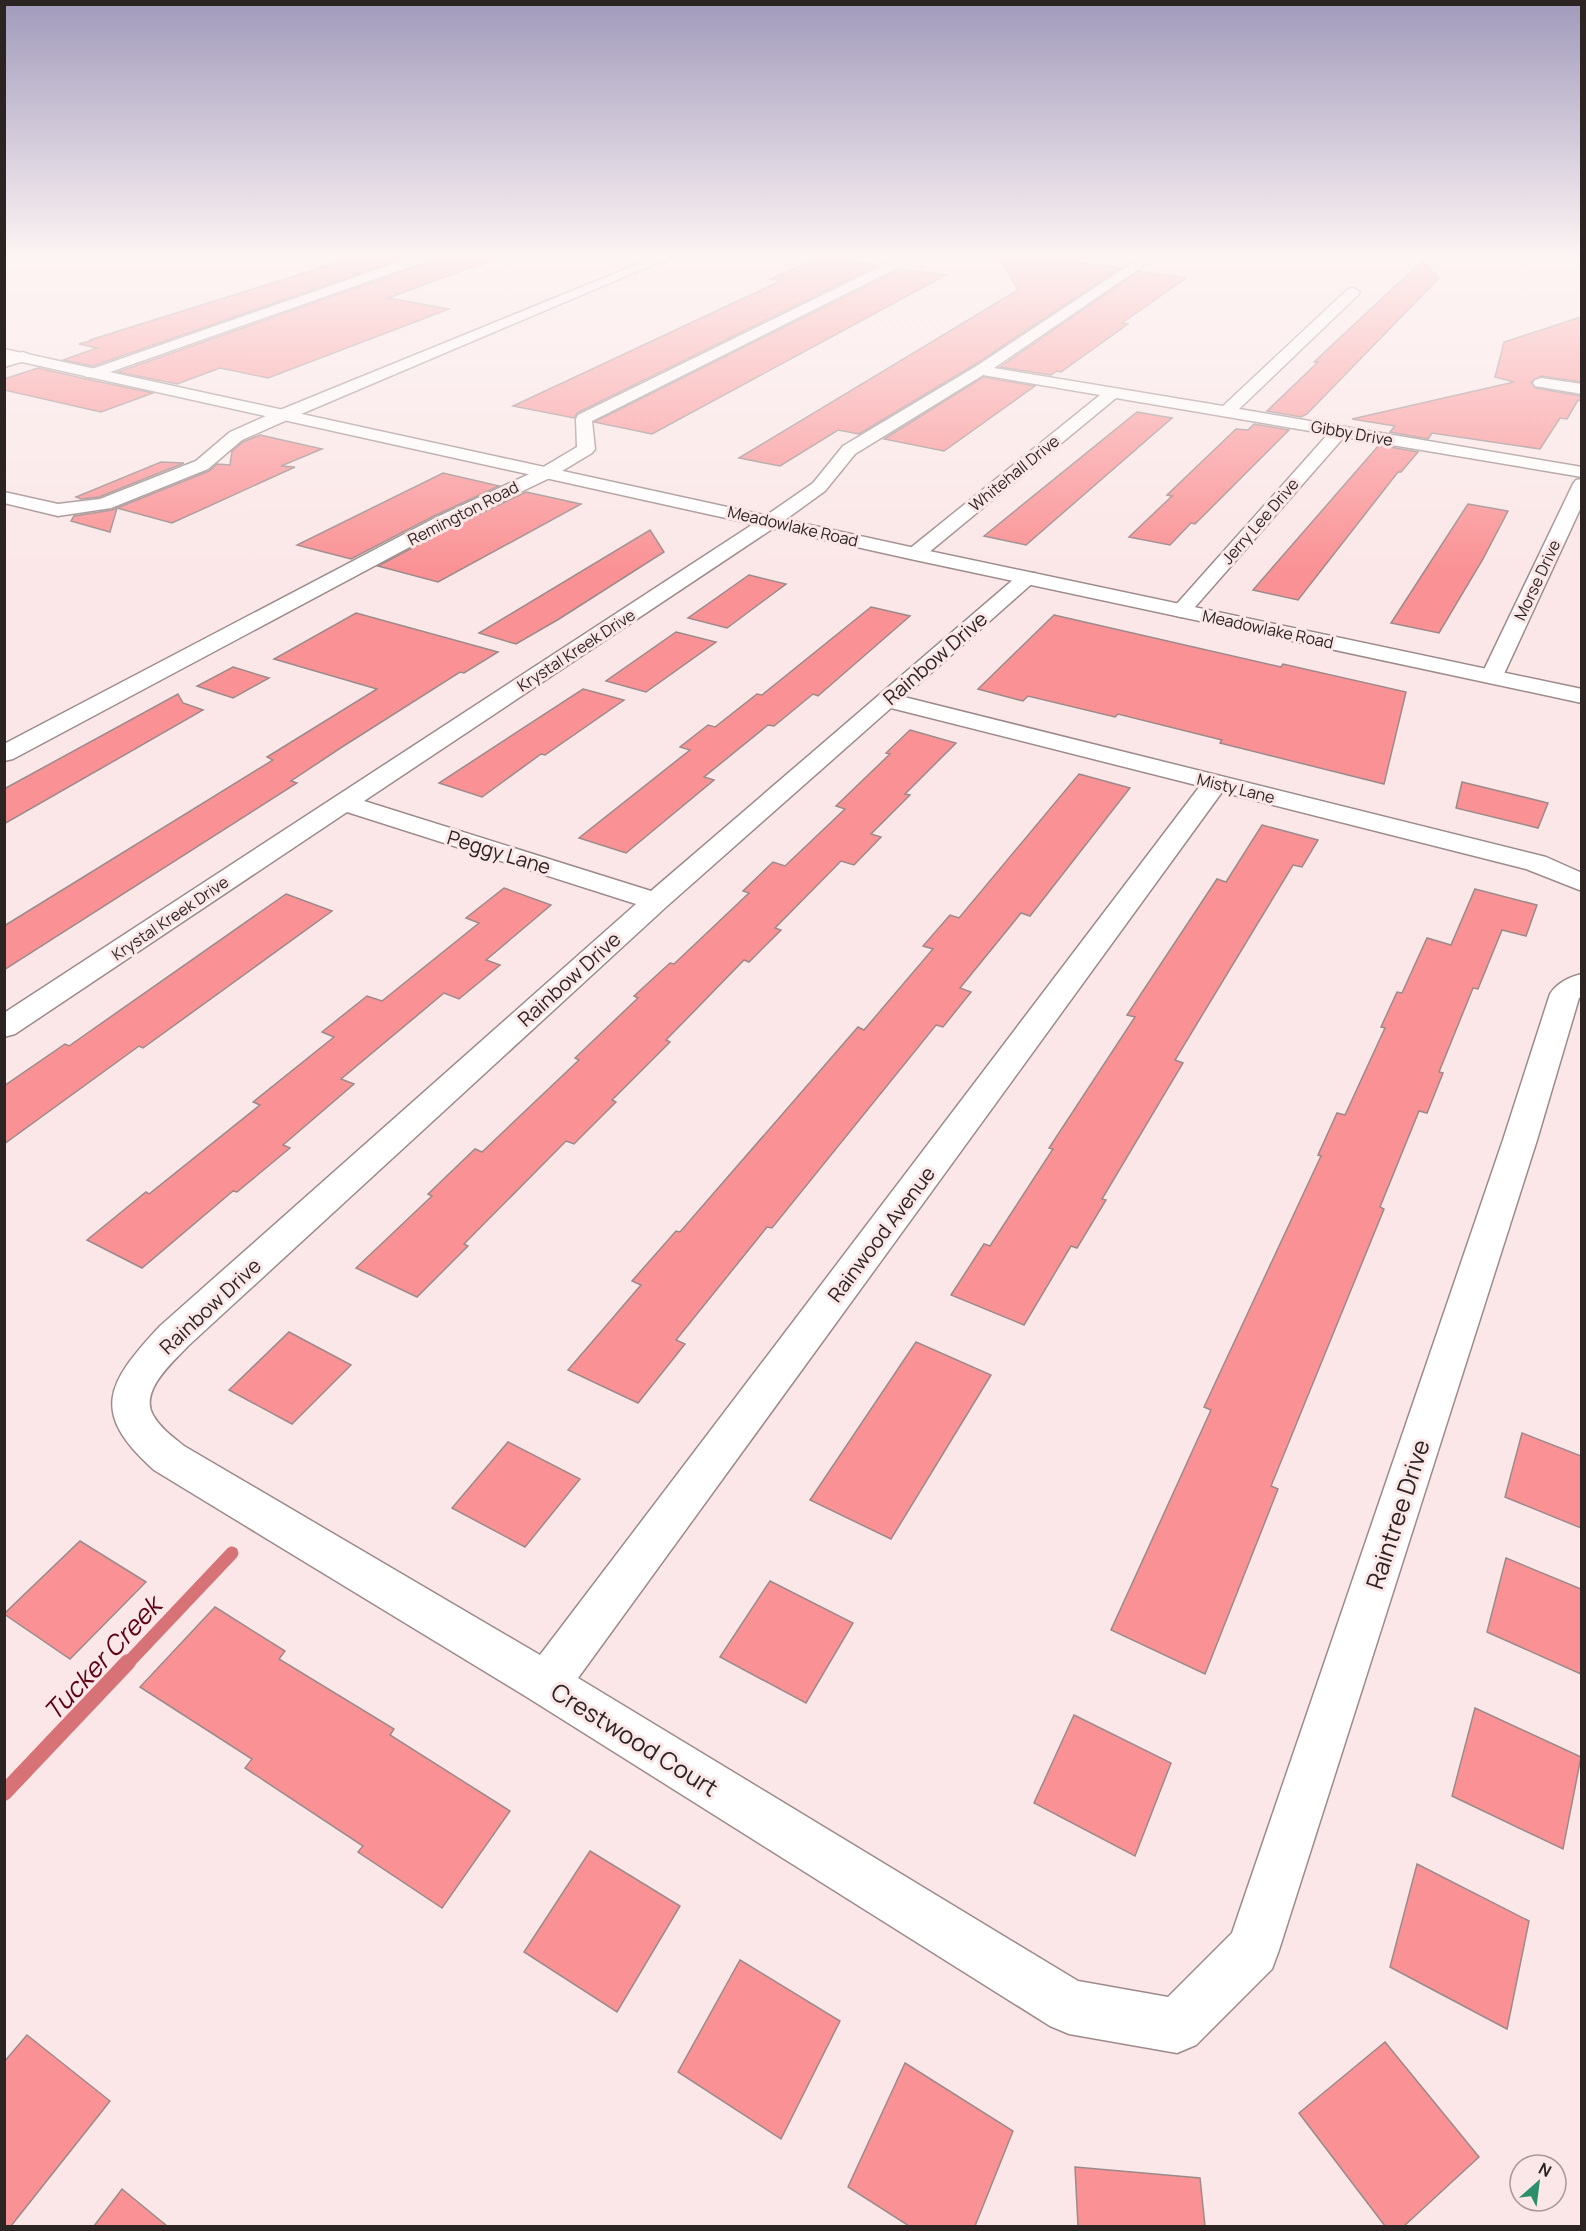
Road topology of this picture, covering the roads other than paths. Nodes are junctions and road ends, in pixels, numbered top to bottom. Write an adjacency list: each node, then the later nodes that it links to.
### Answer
1 (26, 361): 8 (street, Meadowlake Road)
2 (127, 361): 8 (street)
3 (413, 361): 13 (street)
4 (700, 361): 16 (street, Remington Road)
5 (993, 361): 7 (street, Krystal Kreek Drive)
6 (1280, 361): 12 (street)
7 (980, 370): 11 (street, Gibby Drive); 19 (street, Krystal Kreek Drive)
8 (91, 374): 13 (street, Meadowlake Road)
9 (1541, 383): 10 (street)
10 (1581, 389)
11 (1112, 393): 12 (street, Gibby Drive); 20 (street, Whitehall Drive)
12 (1226, 412): 14 (street, Gibby Drive)
13 (281, 416): 16 (street, Meadowlake Road); 18 (street)
14 (1340, 431): 15 (street, Gibby Drive); 22 (street, Jerry Lee Drive)
15 (1581, 472)
16 (546, 473): 19 (street, Meadowlake Road); 26 (street, Remington Road)
17 (1581, 484): 23 (street, Morse Drive)
18 (4, 497)
19 (771, 521): 20 (street, Meadowlake Road); 28 (street, Krystal Kreek Drive)
20 (915, 554): 21 (street, Meadowlake Road)
21 (1028, 577): 22 (street, Meadowlake Road); 25 (street, Rainbow Drive)
22 (1181, 611): 23 (street, Meadowlake Road)
23 (1492, 676): 24 (street, Meadowlake Road)
24 (1581, 696)
25 (887, 700): 27 (street, Misty Lane); 30 (street, Rainbow Drive)
26 (4, 754)
27 (1215, 783): 29 (street, Misty Lane); 34 (street, Rainwood Avenue)
28 (343, 803): 30 (street, Peggy Lane); 32 (street, Krystal Kreek Drive)
29 (1581, 883)
30 (656, 901): 33 (street, Rainbow Drive)
31 (1581, 983): 35 (street, Raintree Drive)
32 (4, 1027)
33 (130, 1398): 34 (street, Crestwood Court)
34 (546, 1684): 35 (street, Crestwood Court)
35 (1177, 2026)

